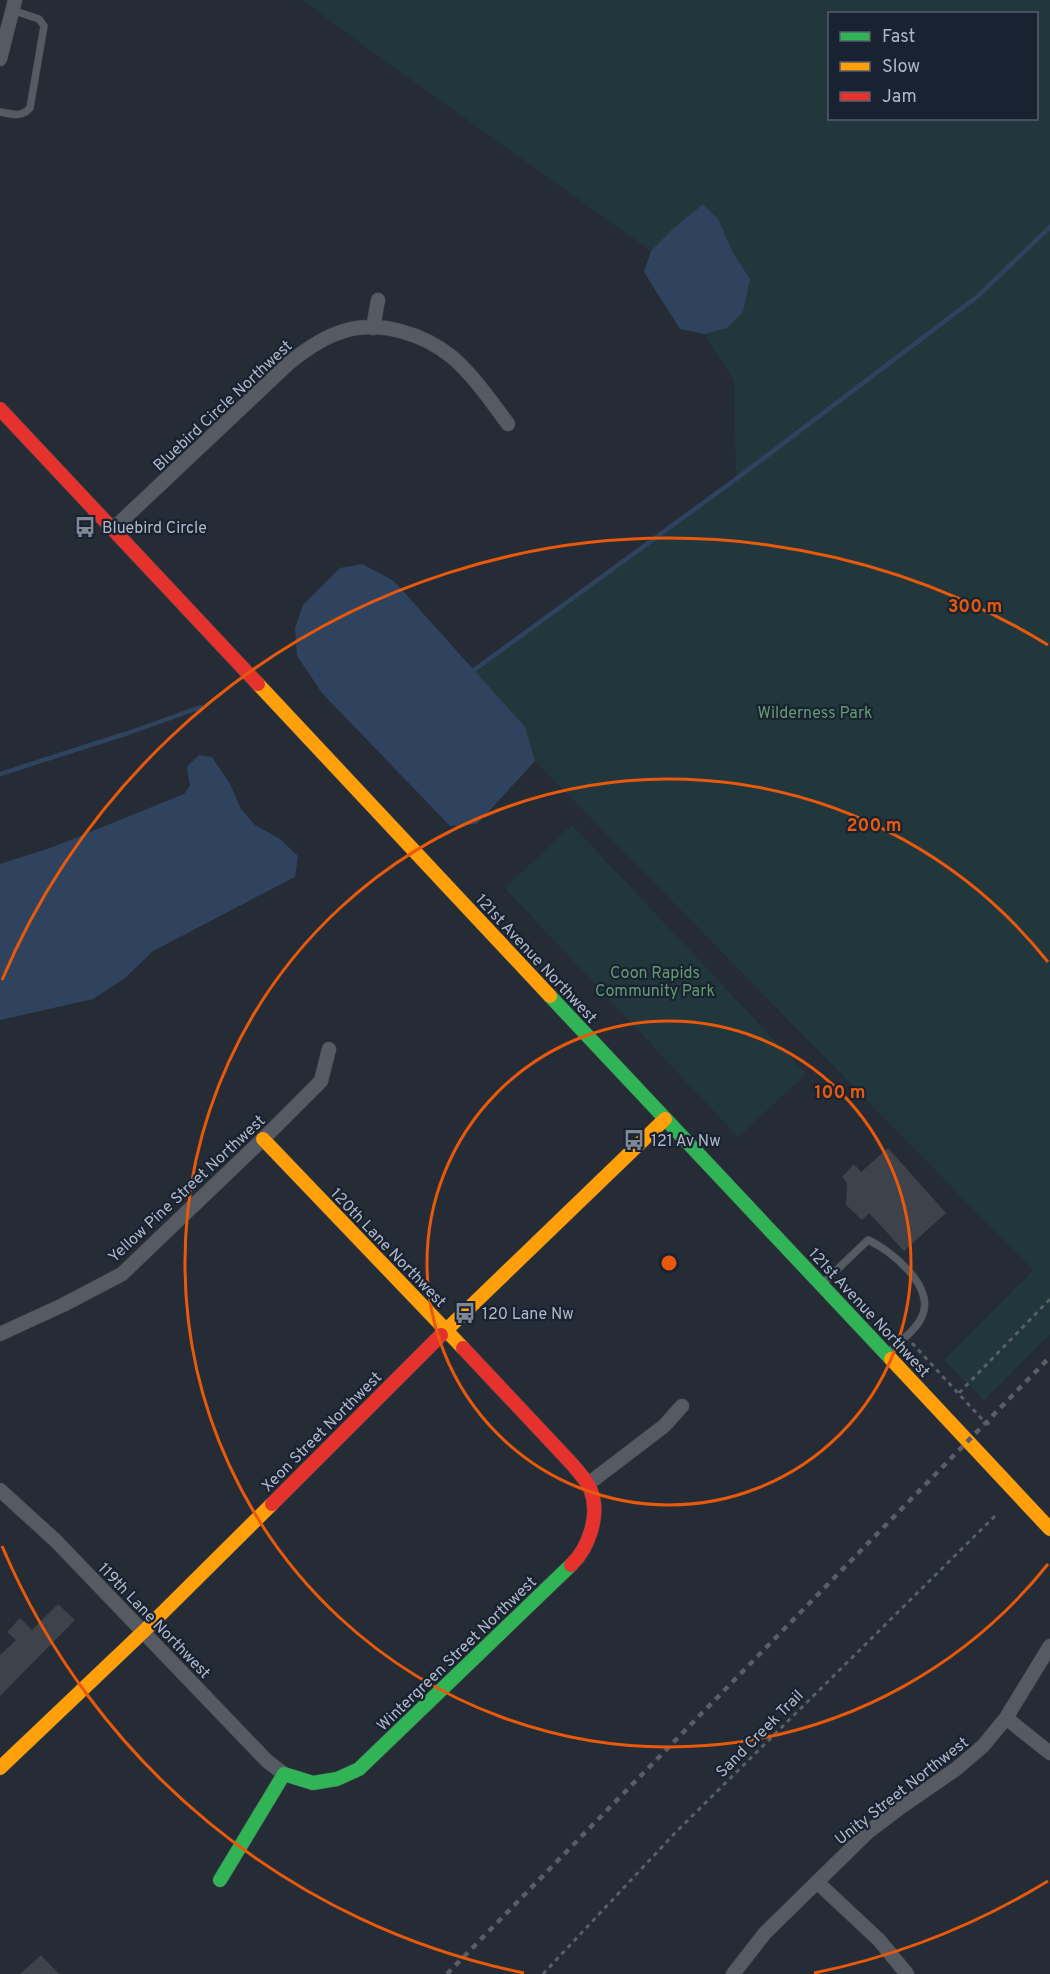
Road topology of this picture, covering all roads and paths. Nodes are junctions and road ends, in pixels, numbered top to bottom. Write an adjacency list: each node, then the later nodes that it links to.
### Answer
1 (14, 5): 2 (street); 3 (lane)
2 (0, 58)
3 (0, 112)
4 (378, 300): 5 (street)
5 (374, 328): 7 (street, Bluebird Circle Northwest); 8 (street, Bluebird Circle Northwest)
6 (0, 409): 8 (street, 121st Avenue Northwest)
7 (508, 424)
8 (113, 529): 10 (street, 121st Avenue Northwest)
9 (329, 1049): 11 (street, Yellow Pine Street Northwest)
10 (665, 1119): 12 (street, 121st Avenue Northwest); 14 (street, Xeon Street Northwest)
11 (263, 1139): 14 (street, 120th Lane Northwest); 15 (street, Yellow Pine Street Northwest)
12 (821, 1285): 17 (street, 121st Avenue Northwest); 17 (lane)
13 (1050, 1299): 18 (path)
14 (446, 1330): 21 (street, 120th Lane Northwest); 25 (street, Xeon Street Northwest)
15 (0, 1334)
16 (913, 1344): 18 (path)
17 (886, 1355): 24 (street, 121st Avenue Northwest)
18 (959, 1393): 20 (path)
19 (682, 1406): 21 (street)
20 (991, 1426)
21 (588, 1484): 30 (street, Wintergreen Street Northwest)
22 (0, 1490): 25 (street, 119th Lane Northwest)
23 (998, 1514): 33 (path, Sand Creek Trail)
24 (1050, 1529)
25 (144, 1631): 29 (street, Xeon Street Northwest); 30 (street, 119th Lane Northwest)
26 (1050, 1646): 27 (street, Unity Street Northwest)
27 (1006, 1718): 28 (street); 32 (street, Unity Street Northwest)
28 (1050, 1753)
29 (0, 1768)
30 (284, 1774): 31 (street)
31 (220, 1880)
32 (816, 1882): 34 (street, Unity Street Northwest); 35 (street)
33 (543, 1974)
34 (733, 1974)
35 (907, 1974)

